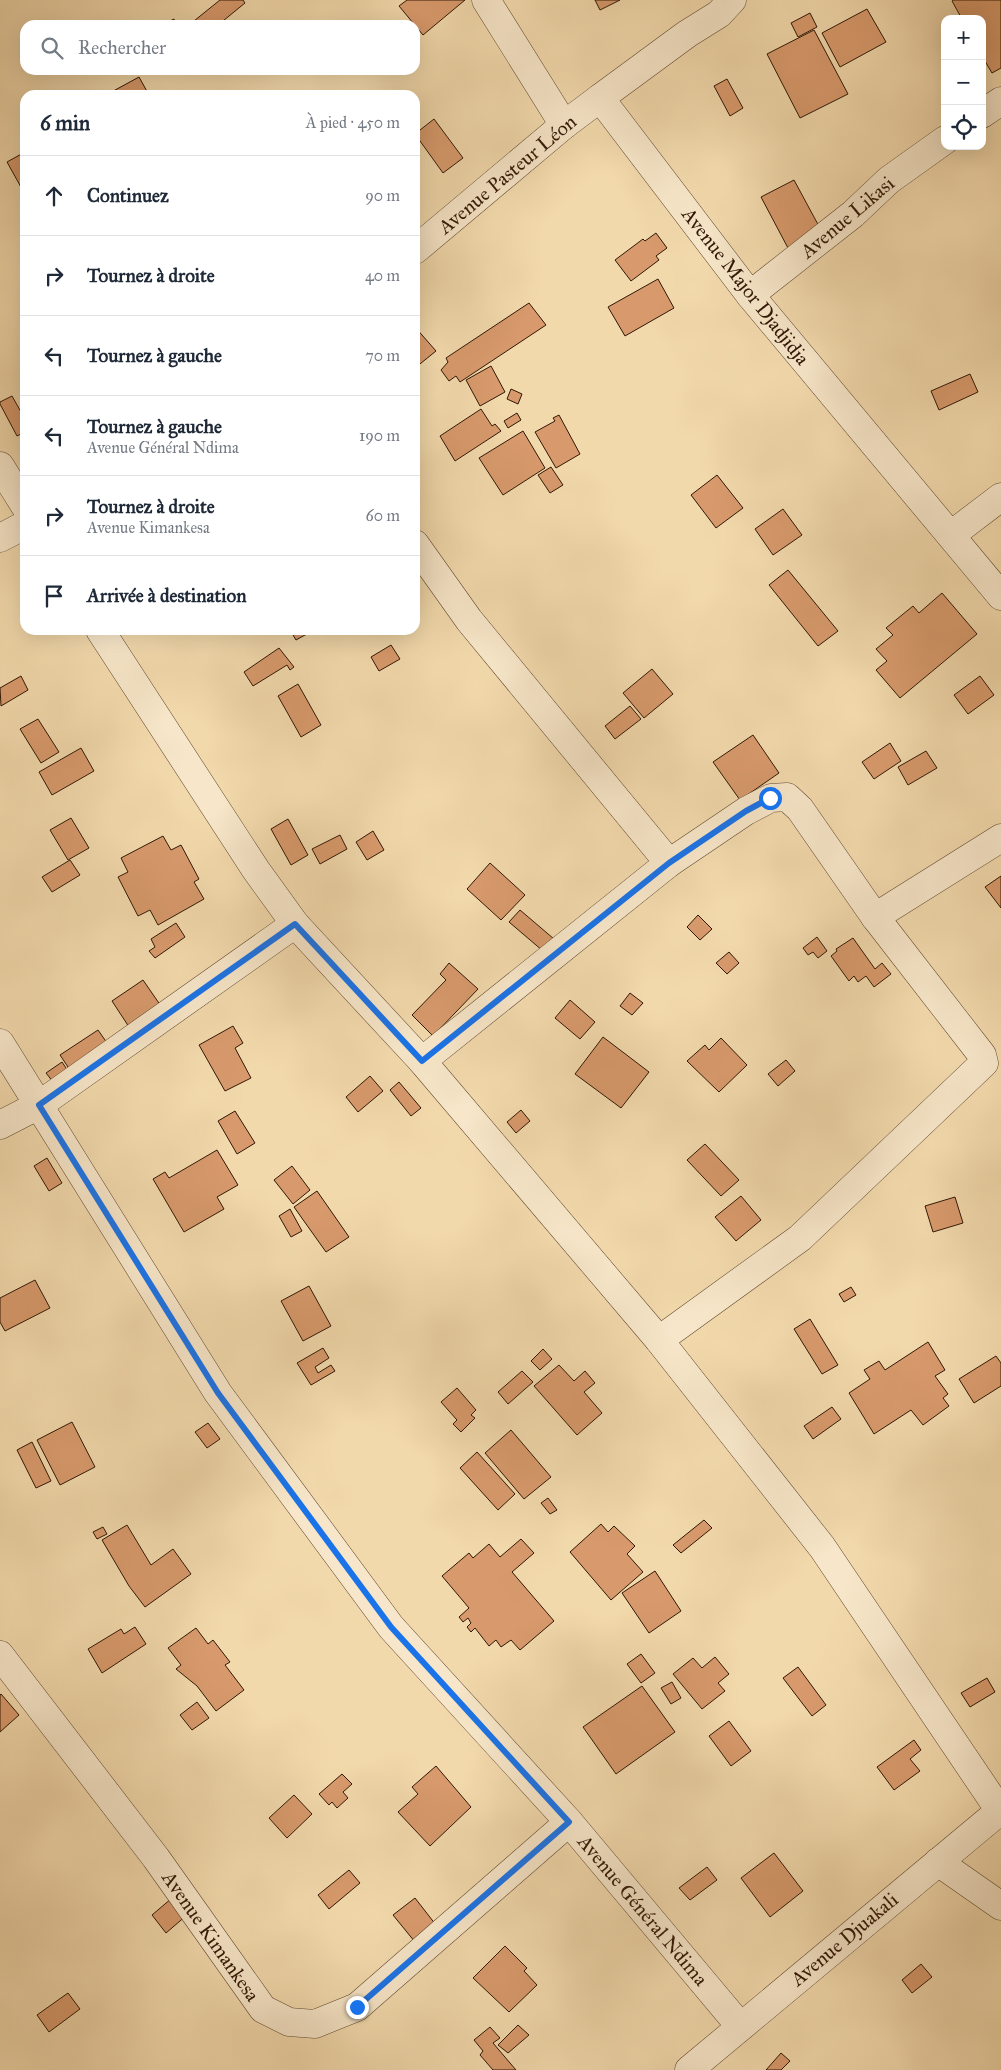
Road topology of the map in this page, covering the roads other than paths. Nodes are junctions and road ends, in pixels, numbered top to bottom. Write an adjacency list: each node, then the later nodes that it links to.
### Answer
1 (486, 0): 6 (street)
2 (732, 0): 3 (street)
3 (600, 98): 6 (street, Avenue Pasteur Léon); 9 (street, Avenue Major Djadjidja)
4 (1001, 101): 5 (street)
5 (986, 111)
6 (564, 125): 8 (street, Avenue Pasteur Léon)
7 (941, 143): 9 (street, Avenue Likasi)
8 (420, 246)
9 (750, 295): 14 (street, Avenue Major Djadjidja)
10 (0, 466): 12 (street)
11 (1001, 497): 14 (street)
12 (20, 498)
13 (20, 528): 15 (street)
14 (951, 536): 17 (street, Avenue Major Djadjidja)
15 (0, 538)
16 (420, 551): 20 (street)
17 (1001, 596)
18 (103, 635): 22 (street)
19 (1001, 838): 21 (street)
20 (669, 863): 21 (street); 24 (street)
21 (876, 917): 27 (street)
22 (295, 924): 24 (street); 25 (street)
23 (0, 1044): 25 (street, Avenue Général Ndima)
24 (422, 1061): 27 (street)
25 (39, 1105): 26 (street); 30 (street, Avenue Général Ndima)
26 (0, 1125)
27 (659, 1340): 29 (street)
28 (0, 1655): 30 (street, Avenue Kimankesa)
29 (1000, 1811): 31 (street, Avenue Djuakali)
30 (569, 1822): 33 (street, Avenue Général Ndima)
31 (938, 1862): 32 (street); 33 (street, Avenue Djuakali)
32 (1001, 1906)
33 (740, 2026): 34 (street, Avenue Djuakali)
34 (703, 2066)

